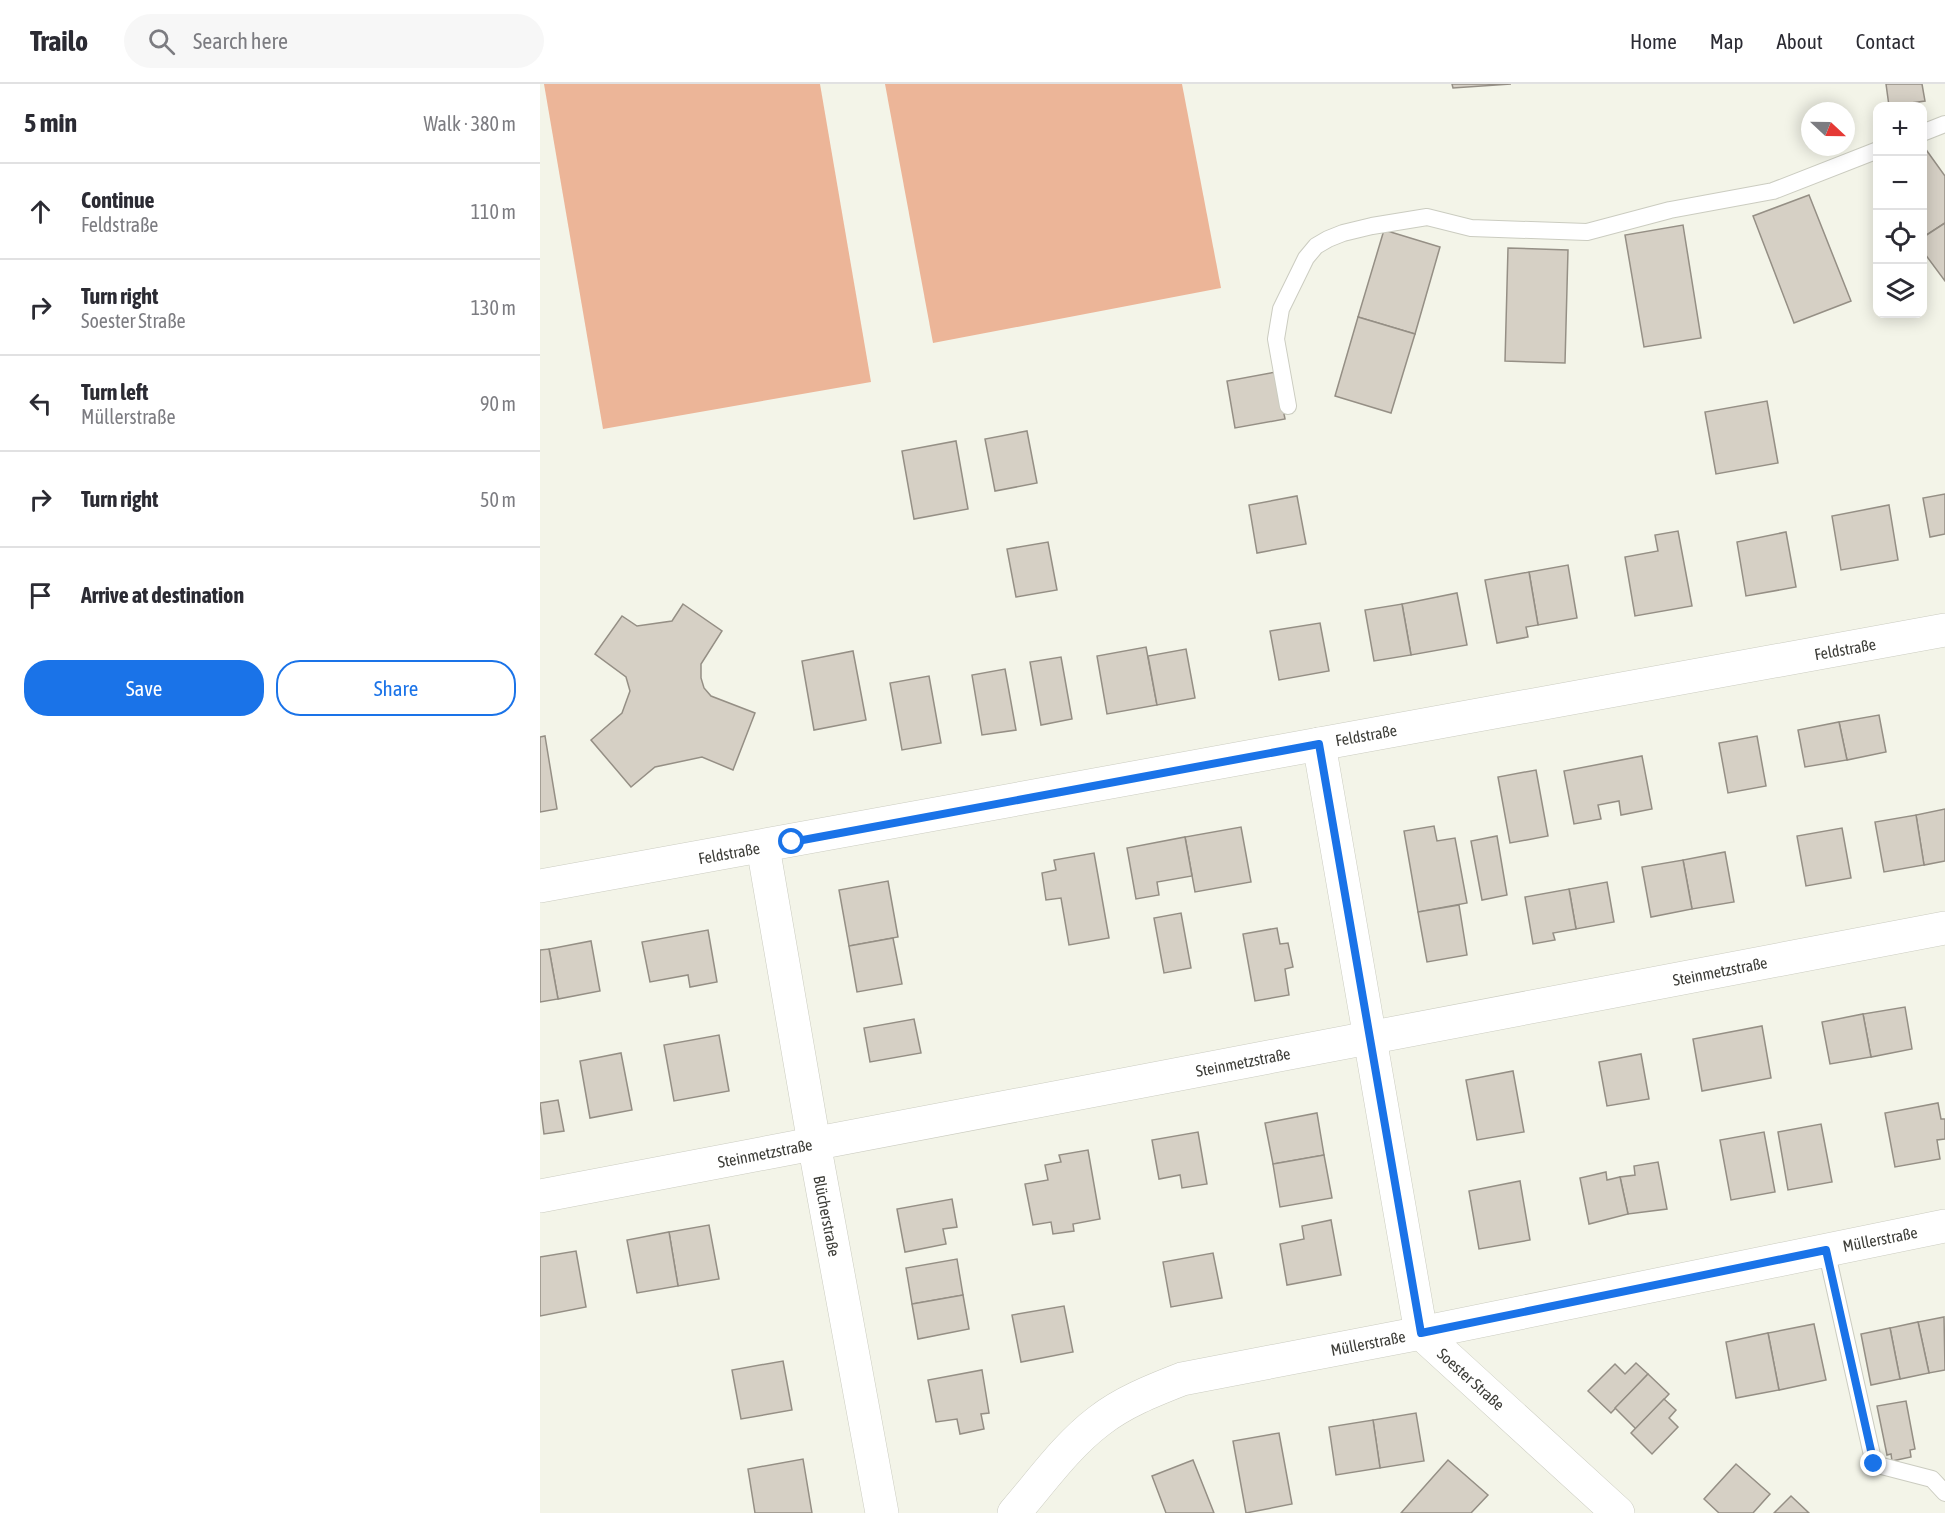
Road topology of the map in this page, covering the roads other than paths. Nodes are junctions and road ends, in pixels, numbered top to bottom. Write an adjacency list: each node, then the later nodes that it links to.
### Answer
1 (1945, 124): 2 (lane)
2 (1927, 131)
3 (1873, 152): 4 (lane)
4 (1288, 406)
5 (1945, 630): 6 (street, Feldstraße)
6 (1319, 744): 7 (street, Feldstraße); 10 (street)
7 (763, 847): 8 (street, Feldstraße); 11 (street, Blücherstraße)
8 (540, 886)
9 (1945, 928): 10 (street, Steinmetzstraße)
10 (1370, 1038): 11 (street, Steinmetzstraße); 15 (street)
11 (814, 1143): 12 (street, Steinmetzstraße); 17 (street, Blücherstraße)
12 (540, 1196)
13 (1945, 1226): 14 (street, Müllerstraße)
14 (1826, 1250): 15 (street, Müllerstraße); 16 (lane)
15 (1421, 1333): 18 (street, Müllerstraße); 19 (street, Soester Straße)
16 (1945, 1493)
17 (882, 1513)
18 (1014, 1513)
19 (1618, 1513)

